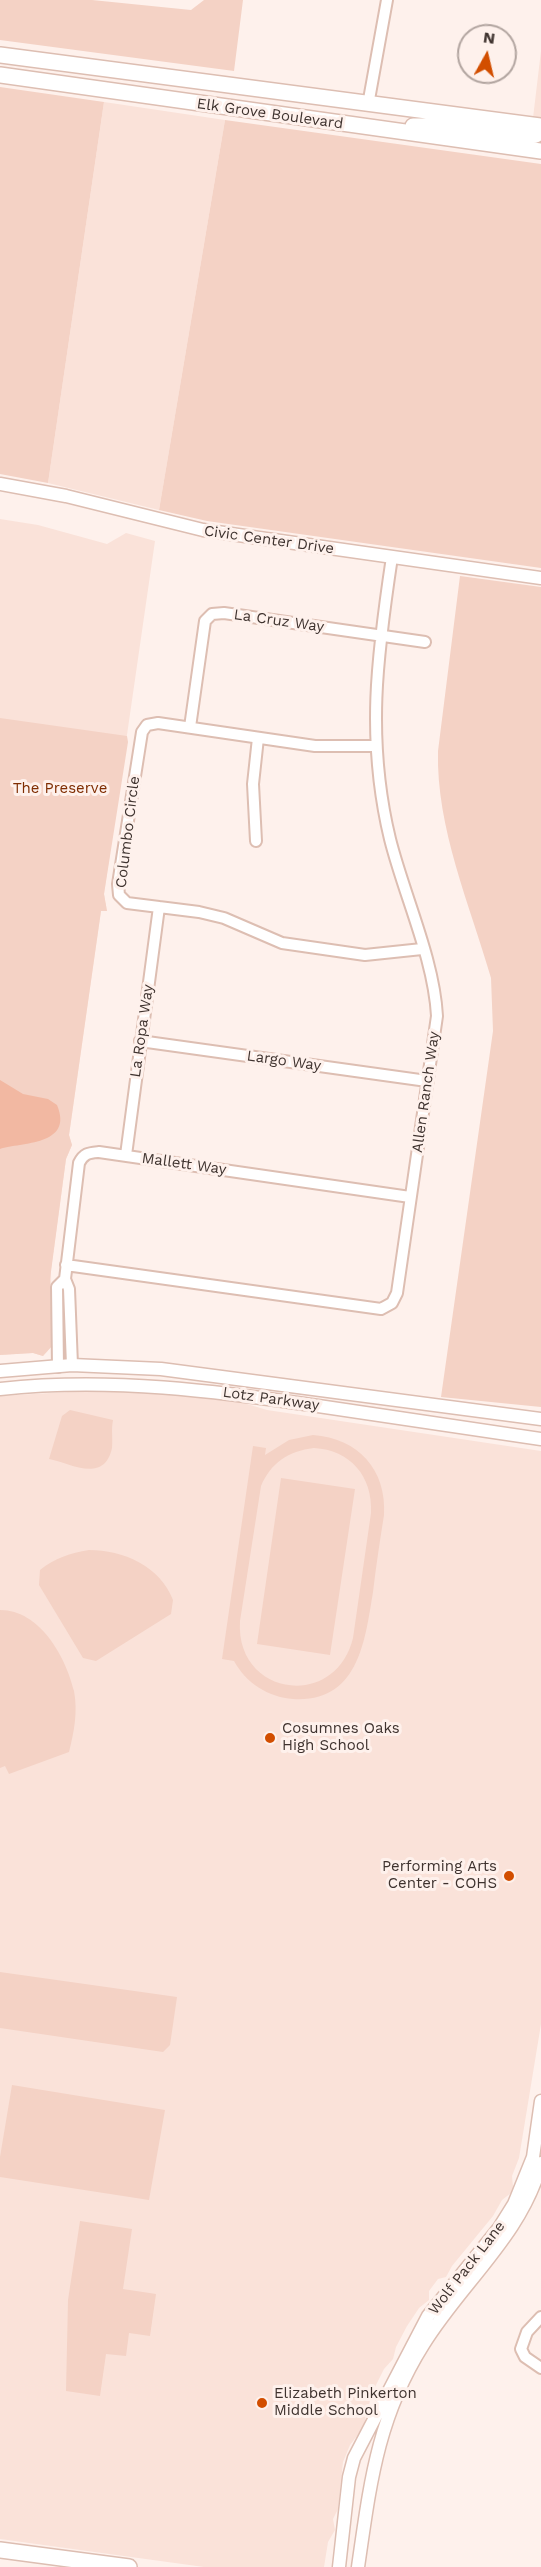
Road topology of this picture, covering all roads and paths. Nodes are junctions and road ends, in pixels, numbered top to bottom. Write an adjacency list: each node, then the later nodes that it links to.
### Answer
1 (387, 0): 6 (street)
2 (0, 54): 3 (main road, Elk Grove Boulevard)
3 (52, 62): 4 (main road); 6 (main road, Elk Grove Boulevard)
4 (0, 63)
5 (0, 75): 8 (main road, Elk Grove Boulevard)
6 (368, 105): 7 (main road, Elk Grove Boulevard)
7 (541, 128): 8 (main road)
8 (402, 132): 9 (main road, Elk Grove Boulevard)
9 (541, 152)
10 (0, 483): 11 (street, Civic Center Drive)
11 (392, 557): 12 (street, Civic Center Drive); 13 (street, Allen Ranch Way)
12 (541, 578)
13 (380, 635): 14 (street, La Cruz Way); 15 (street, La Cruz Way); 17 (street, Allen Ranch Way)
14 (425, 642)
15 (190, 727): 16 (street, Columbo Circle); 19 (street, Columbo Circle)
16 (258, 738): 17 (street, Columbo Circle); 18 (street)
17 (375, 746): 20 (street, Allen Ranch Way)
18 (256, 841)
19 (159, 907): 20 (street, Columbo Circle); 21 (street, La Ropa Way)
20 (422, 949): 22 (street, Allen Ranch Way)
21 (140, 1041): 22 (street, Largo Way); 23 (street, La Ropa Way)
22 (427, 1081): 24 (street, Allen Ranch Way)
23 (126, 1155): 24 (street, Mallett Way); 25 (street, Mallett Way)
24 (410, 1197): 25 (street, Allen Ranch Way)
25 (66, 1265): 26 (street, Mallett Way)
26 (64, 1279): 27 (street, Mallett Way); 28 (street, Mallett Way)
27 (72, 1365): 28 (street, Lotz Parkway); 31 (street, Lotz Parkway)
28 (58, 1367): 29 (street, Lotz Parkway)
29 (0, 1371)
30 (0, 1389): 32 (street, Lotz Parkway)
31 (541, 1419)
32 (541, 1439)
33 (541, 2101): 39 (street, Wolf Pack Lane)
34 (541, 2163): 40 (street, Wolf Pack Lane)
35 (541, 2317): 36 (street)
36 (541, 2368)
37 (0, 2550): 38 (main road)
38 (129, 2567)
39 (339, 2567)
40 (358, 2567)

